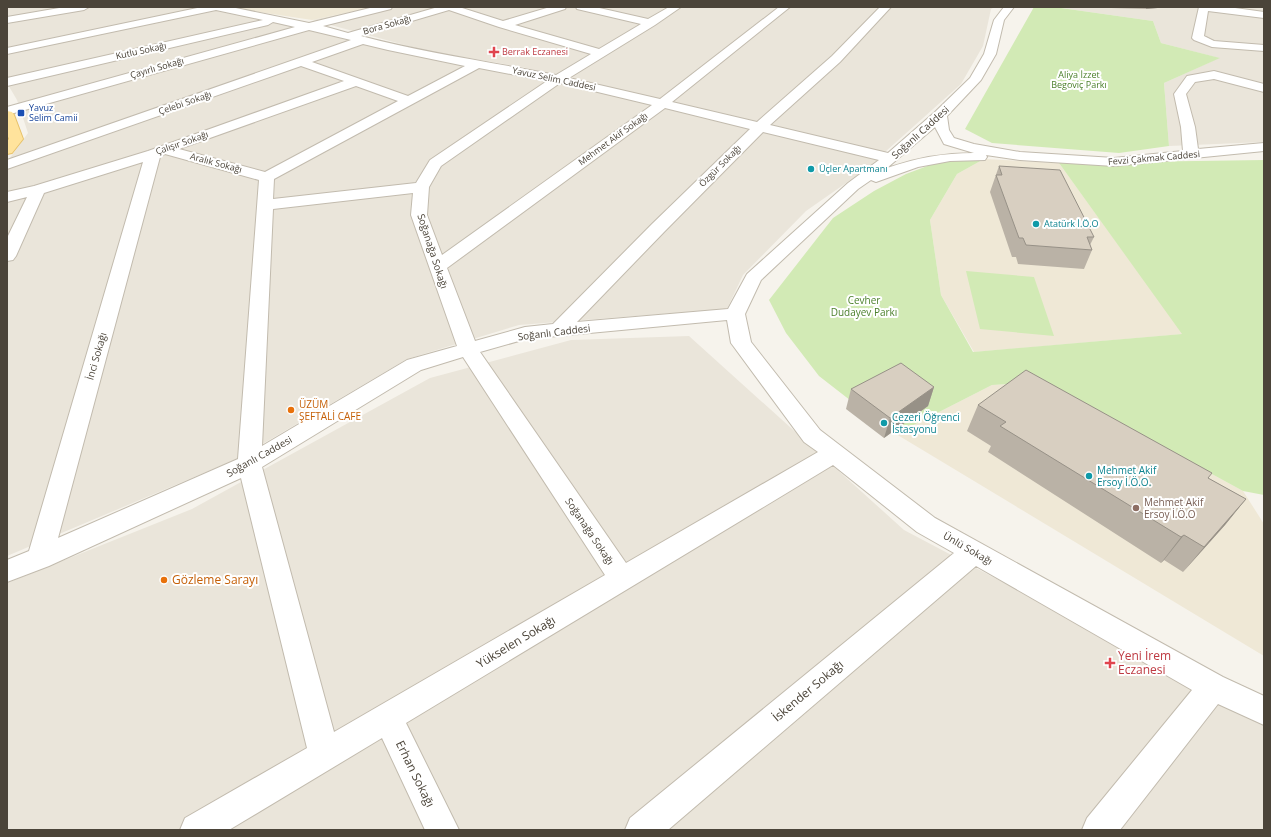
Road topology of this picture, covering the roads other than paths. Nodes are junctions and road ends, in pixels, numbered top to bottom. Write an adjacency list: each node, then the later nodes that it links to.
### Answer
1 (84, 7): 13 (street)
2 (216, 7): 14 (street, Yavuz Selim Caddesi); 21 (street)
3 (387, 7): 17 (street, Çayırlı Sokağı)
4 (561, 7): 16 (street)
5 (581, 7): 15 (street)
6 (676, 7): 15 (street, Soğanağa Sokağı)
7 (785, 7): 30 (street, Mehmet Akif Sokağı)
8 (886, 7): 34 (street, Özgür Sokağı)
9 (1009, 7): 33 (street, Soğanlı Caddesi)
10 (1205, 7): 12 (street); 20 (street)
11 (455, 8): 16 (street); 18 (street, Bora Sokağı)
12 (1264, 15)
13 (7, 20)
14 (275, 20): 17 (street, Yavuz Selim Caddesi); 26 (street, Kutlu Sokağı)
15 (651, 23): 22 (street, Soğanağa Sokağı)
16 (504, 25): 22 (street)
17 (307, 27): 18 (street, Yavuz Selim Caddesi); 31 (street, Çayırlı Sokağı)
18 (348, 36): 19 (street, Yavuz Selim Caddesi)
19 (362, 40): 23 (street, Çelebi Sokağı); 24 (street, Yavuz Selim Caddesi)
20 (1264, 48)
21 (7, 51)
22 (600, 53): 25 (street, Soğanağa Sokağı)
23 (301, 62): 27 (street); 41 (street, Çelebi Sokağı)
24 (477, 64): 25 (street, Yavuz Selim Caddesi); 29 (street)
25 (558, 79): 30 (street, Yavuz Selim Caddesi); 44 (street, Soğanağa Sokağı)
26 (7, 82)
27 (354, 82): 29 (street); 37 (street, Çalışır Sokağı)
28 (1264, 88): 38 (street)
29 (408, 100): 42 (street)
30 (662, 104): 34 (street, Yavuz Selim Caddesi); 49 (street, Mehmet Akif Sokağı)
31 (7, 110)
32 (7, 115): 36 (main road)
33 (940, 116): 39 (street); 40 (street, Soğanlı Caddesi)
34 (760, 127): 40 (street, Yavuz Selim Caddesi); 51 (street, Özgür Sokağı)
35 (1264, 147): 38 (street, Fevzi Çakmak Caddesi)
36 (7, 150)
37 (159, 152): 42 (street, Aralık Sokağı); 45 (street, Çalışır Sokağı); 56 (street, İnci Sokağı)
38 (1191, 155): 39 (street, Fevzi Çakmak Caddesi)
39 (1020, 156): 43 (street)
40 (891, 158): 43 (street, Soğanlı Caddesi)
41 (7, 165)
42 (267, 177): 47 (street)
43 (853, 186): 50 (street, Soğanlı Caddesi)
44 (421, 187): 47 (street); 49 (street, Soğanağa Sokağı)
45 (38, 190): 46 (street, Çalışır Sokağı); 48 (street)
46 (7, 196)
47 (265, 205): 54 (street)
48 (7, 256)
49 (437, 267): 52 (street, Soğanağa Sokağı)
50 (735, 314): 51 (street, Soğanlı Caddesi); 53 (street, Ünlü Sokağı)
51 (559, 330): 52 (street, Soğanlı Caddesi)
52 (468, 350): 54 (street, Soğanlı Caddesi); 58 (street, Soğanağa Sokağı)
53 (834, 453): 55 (street, Ünlü Sokağı); 58 (street, Yükselen Sokağı)
54 (249, 464): 56 (street, Soğanlı Caddesi); 62 (street)
55 (974, 552): 59 (street, Ünlü Sokağı); 65 (street, İskender Sokağı)
56 (40, 558): 57 (street, Soğanlı Caddesi)
57 (7, 571)
58 (622, 579): 61 (street, Yükselen Sokağı)
59 (1213, 688): 60 (street, Ünlü Sokağı); 66 (street)
60 (1264, 711)
61 (388, 718): 62 (street, Yükselen Sokağı); 64 (street, Erhan Sokağı)
62 (324, 755): 63 (street, Yükselen Sokağı)
63 (198, 830)
64 (442, 830)
65 (642, 830)
66 (1099, 830)

